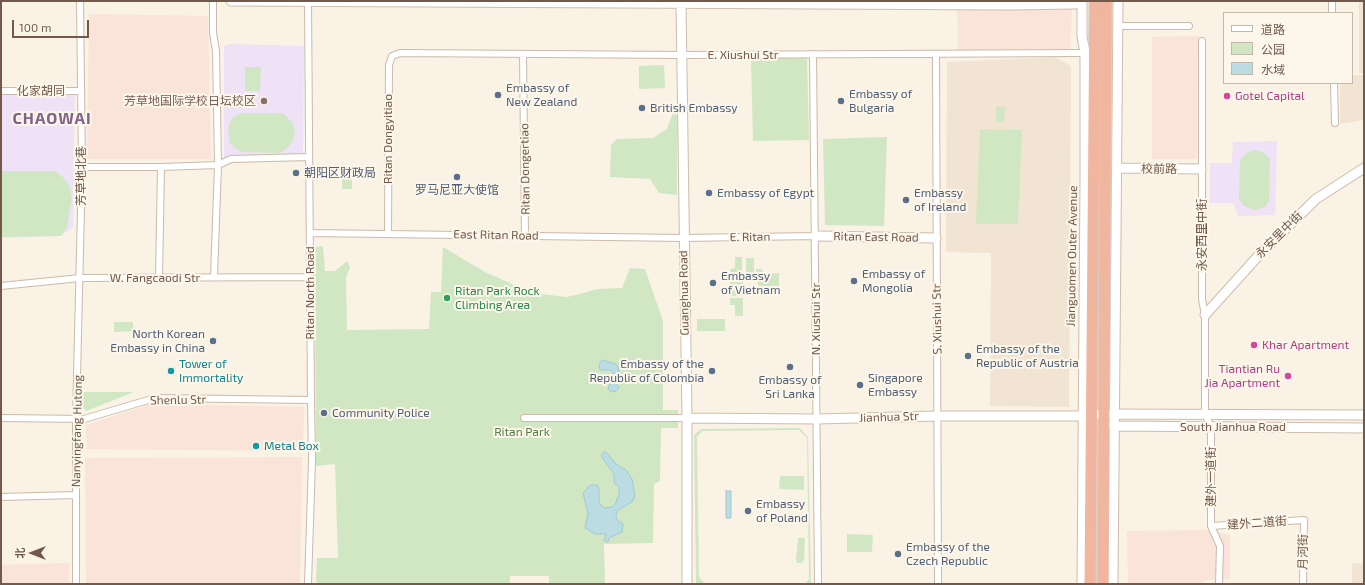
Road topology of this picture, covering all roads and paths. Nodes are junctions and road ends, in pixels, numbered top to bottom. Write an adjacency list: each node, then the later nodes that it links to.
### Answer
1 (80, 1): 25 (street, 芳草地北巷)
2 (213, 1): 28 (street)
3 (231, 1): 4 (street)
4 (308, 1): 11 (street); 27 (street, Ritan North Road)
5 (1076, 1): 12 (street)
6 (1082, 1): 18 (street, Jianguomen Outer Avenue)
7 (1095, 1): 35 (highway, Jianguomen Outer Avenue)
8 (1106, 1): 53 (highway)
9 (1118, 1): 14 (street)
10 (1332, 1): 13 (street)
11 (681, 2): 12 (street); 21 (street, Guanghua Road)
12 (1007, 3)
13 (1332, 12)
14 (1118, 26): 15 (street); 31 (street)
15 (1189, 26)
16 (1202, 41): 33 (street, 永安西里中街)
17 (400, 53): 19 (street, E. Xiushui Str); 37 (street, Ritan Dongyitiao)
18 (1085, 53): 22 (street, E. Xiushui Str); 34 (street, Jianguomen Outer Avenue)
19 (523, 54): 21 (street, E. Xiushui Str); 38 (street, Ritan Dongertiao)
20 (814, 54): 21 (street, E. Xiushui Str); 22 (street, E. Xiushui Str); 39 (street, N. Xiushui Str)
21 (683, 55): 40 (street, Guanghua Road)
22 (936, 55): 41 (street, S. Xiushui Str)
23 (1334, 84): 26 (street)
24 (1, 91): 25 (street, 化家胡同)
25 (81, 91): 29 (street, 芳草地北巷)
26 (1335, 123)
27 (310, 157): 28 (street); 36 (street, Ritan North Road)
28 (218, 165): 30 (street); 42 (street)
29 (82, 167): 30 (street); 44 (street, 芳草地北巷)
30 (161, 168): 45 (street)
31 (1118, 168): 33 (street, 校前路); 53 (street)
32 (1364, 168): 47 (street, 永安里中街)
33 (1202, 169): 47 (street, 永安西里中街)
34 (1085, 178): 35 (street); 52 (street, Jianguomen Outer Avenue)
35 (1094, 208): 52 (highway, Jianguomen Outer Avenue)
36 (310, 233): 37 (street, East Ritan Road); 43 (street, Ritan North Road)
37 (388, 233): 38 (street, East Ritan Road)
38 (525, 236): 40 (street, East Ritan Road)
39 (816, 236): 40 (street, E. Ritan); 41 (street, Ritan East Road); 58 (street, N. Xiushui Str)
40 (683, 238): 57 (street, Guanghua Road)
41 (936, 238): 51 (street, S. Xiushui Str)
42 (214, 277): 43 (street, W. Fangcaodi Str); 45 (street, W. Fangcaodi Str)
43 (310, 277): 48 (street, Ritan North Road)
44 (80, 278): 45 (street, W. Fangcaodi Str); 46 (street, W. Fangcaodi Str); 55 (street, Nanyingfang Hutong)
45 (160, 278)
46 (1, 286)
47 (1205, 315): 49 (street, 永安西里中街)
48 (310, 400): 55 (street, Shenlu Str); 67 (street, Ritan North Road)
49 (1205, 414): 50 (street, South Jianhua Road); 53 (street, South Jianhua Road); 60 (street, 永安西里中街)
50 (1364, 415)
51 (938, 416): 52 (street, Jianhua Str); 58 (street, Jianhua Str); 70 (street, S. Xiushui Str)
52 (1088, 416): 53 (street); 71 (street, Jianguomen Outer Avenue); 72 (highway, Jianguomen Outer Avenue)
53 (1107, 417): 59 (street, South Jianhua Road); 73 (highway)
54 (1, 418): 55 (street, Shenlu Str)
55 (76, 418): 62 (street, Nanyingfang Hutong)
56 (524, 418): 57 (street)
57 (687, 418): 58 (street, Jianhua Str); 68 (street, Guanghua Road)
58 (817, 419): 69 (street, N. Xiushui Str)
59 (1114, 426): 60 (street, South Jianhua Road); 74 (street)
60 (1211, 427): 61 (street, South Jianhua Road); 65 (street, 建外一道街)
61 (1364, 428)
62 (76, 496): 63 (street); 66 (street, Nanyingfang Hutong)
63 (1, 497)
64 (1304, 520): 65 (street, 建外二道街); 76 (street, 月河街)
65 (1211, 526): 75 (street)
66 (76, 584)
67 (308, 584)
68 (687, 584)
69 (818, 584)
70 (938, 584)
71 (1082, 584)
72 (1090, 584)
73 (1103, 584)
74 (1113, 584)
75 (1219, 584)
76 (1303, 584)

